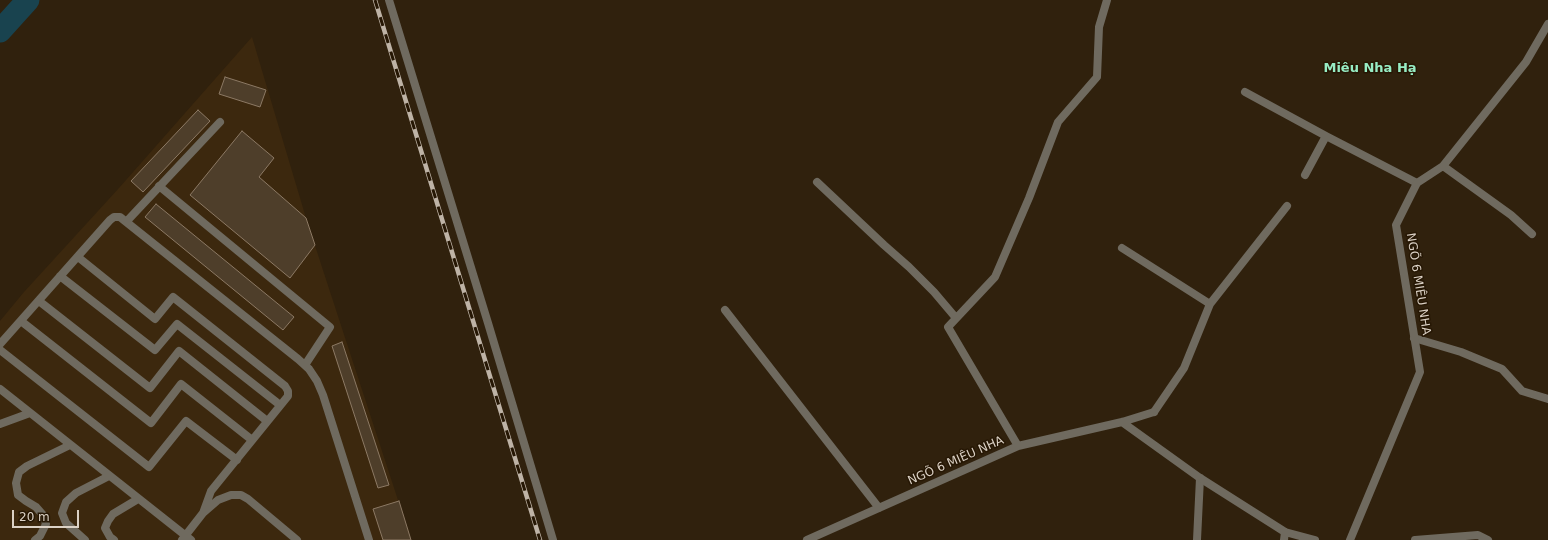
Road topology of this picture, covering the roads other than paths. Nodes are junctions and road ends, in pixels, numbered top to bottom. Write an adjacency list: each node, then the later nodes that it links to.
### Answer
1 (389, 0): 50 (street)
2 (1107, 0): 21 (street)
3 (1548, 24): 7 (street)
4 (1245, 92): 6 (street)
5 (220, 122): 11 (street)
6 (1326, 136): 8 (street); 10 (street)
7 (1443, 166): 10 (street); 14 (street)
8 (1305, 175)
9 (817, 182): 21 (street)
10 (1417, 183): 23 (street, NGÕ 6 MIÊU NHA)
11 (159, 186): 13 (street); 26 (street)
12 (1286, 206): 19 (street)
13 (127, 221): 16 (street); 26 (street)
14 (1532, 234)
15 (1122, 248): 19 (street)
16 (78, 257): 17 (street); 29 (street)
17 (60, 276): 18 (street); 29 (street)
18 (39, 301): 22 (street); 31 (street)
19 (1210, 304): 32 (street, NGÕ 6 MIÊU NHA)
20 (725, 310): 41 (street)
21 (956, 318): 36 (street)
22 (21, 321): 24 (street); 34 (street)
23 (1414, 338): 28 (street); 54 (street, NGÕ 6 MIÊU NHA)
24 (0, 344)
25 (0, 350): 37 (street)
26 (305, 365): 49 (street)
27 (0, 389): 30 (street)
28 (1548, 399)
29 (280, 405): 31 (street)
30 (30, 413): 33 (street); 35 (street)
31 (267, 421): 34 (street)
32 (1122, 422): 36 (street, NGÕ 6 MIÊU NHA); 39 (street)
33 (0, 424)
34 (252, 440): 37 (street)
35 (70, 445): 38 (street); 45 (street)
36 (1018, 446): 41 (street, NGÕ 6 MIÊU NHA)
37 (237, 460): 42 (street)
38 (109, 476): 40 (street); 46 (street)
39 (1200, 478): 43 (street); 52 (street)
40 (138, 499): 44 (street); 47 (street)
41 (879, 508): 51 (street, NGÕ 6 MIÊU NHA)
42 (203, 512): 44 (street); 48 (street)
43 (1285, 536): 53 (street)
44 (186, 539)
45 (35, 540)
46 (85, 540)
47 (114, 540)
48 (297, 540)
49 (369, 540)
50 (552, 540)
51 (807, 540)
52 (1197, 540)
53 (1315, 540)
54 (1350, 540)
55 (1415, 540): 56 (street)
56 (1488, 540)

